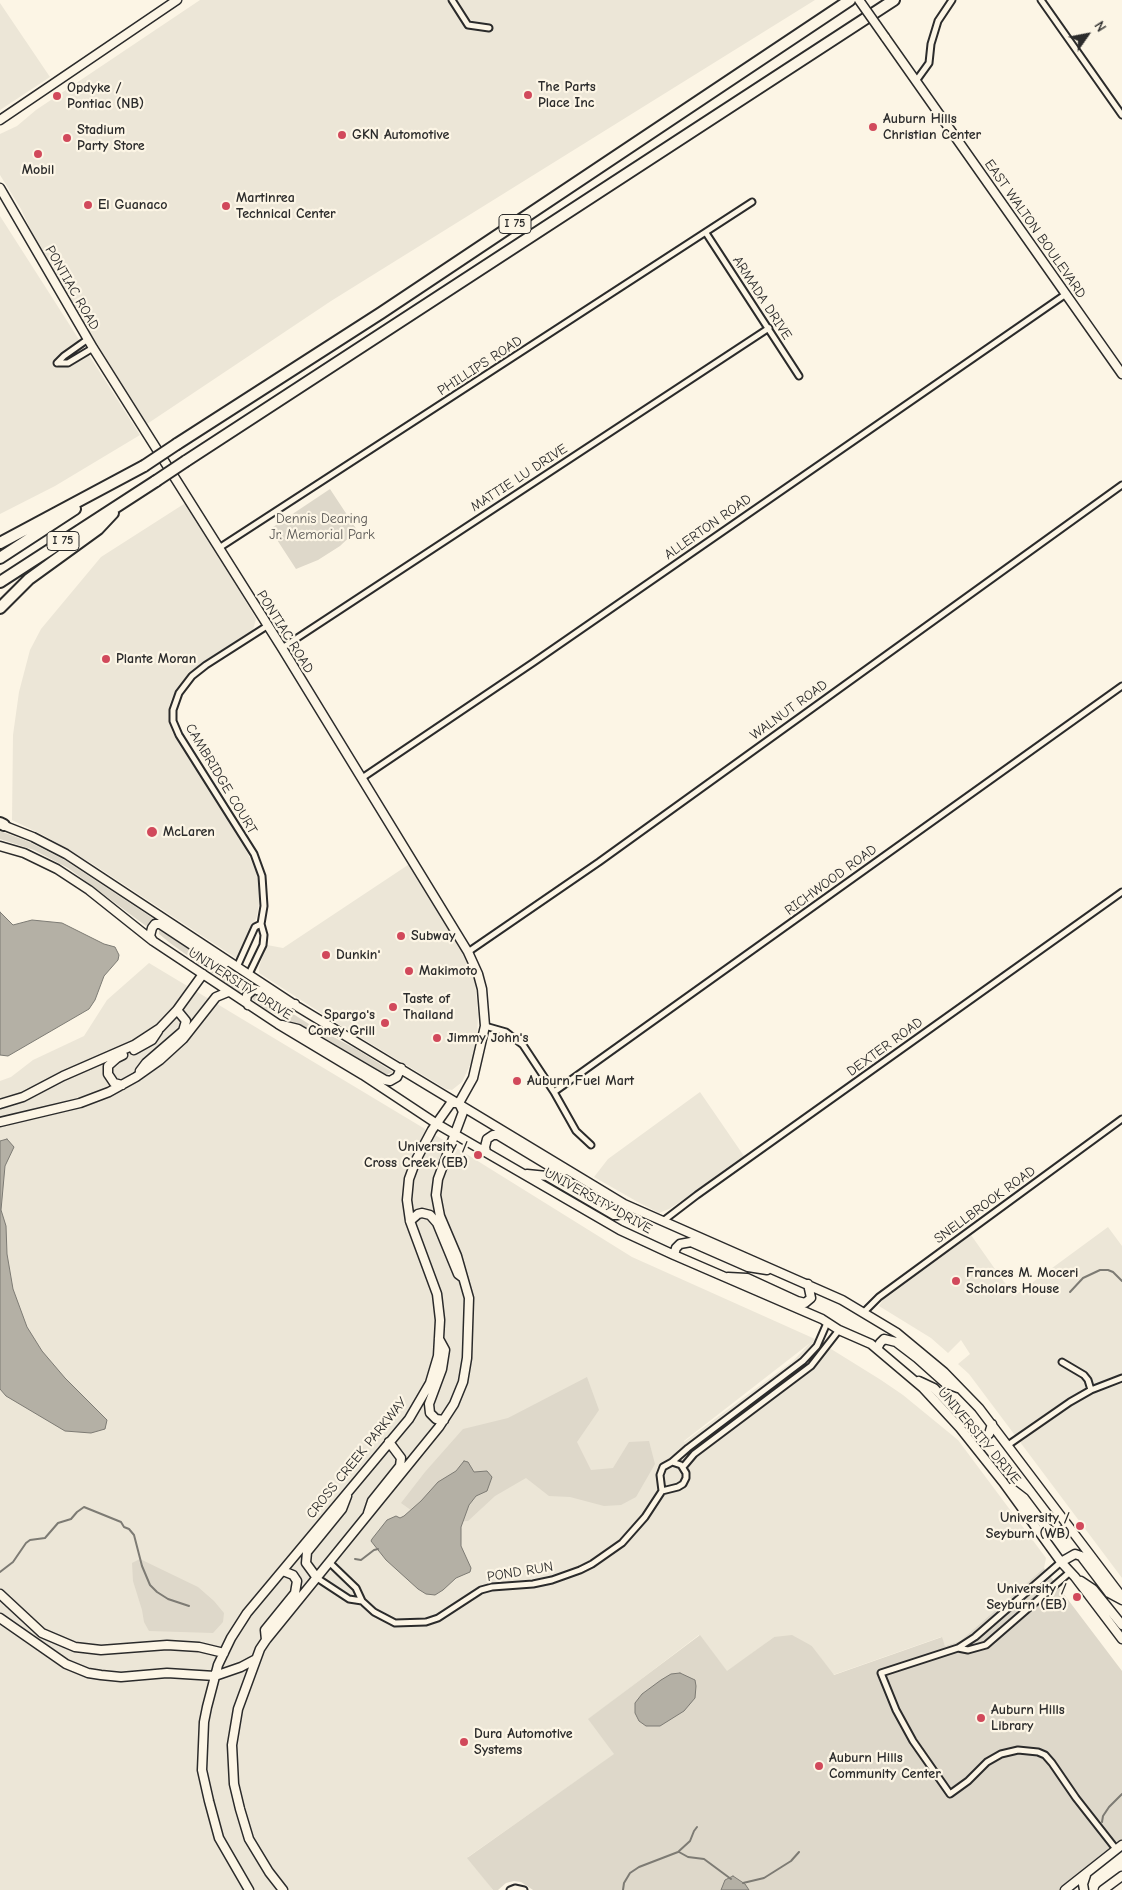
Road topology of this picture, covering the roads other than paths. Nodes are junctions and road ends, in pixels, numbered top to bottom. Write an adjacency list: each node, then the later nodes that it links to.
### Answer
1 (178, 0): 11 (main road)
2 (452, 0): 8 (street)
3 (850, 0): 21 (highway, I 75, bridge)
4 (859, 0): 9 (main road, EAST WALTON BOULEVARD, bridge)
5 (894, 0): 23 (highway, I 75, bridge)
6 (952, 0): 9 (street)
7 (1041, 0): 10 (street)
8 (489, 28)
9 (916, 81): 15 (main road, EAST WALTON BOULEVARD)
10 (1122, 115)
11 (0, 120)
12 (0, 188): 17 (main road, PONTIAC ROAD)
13 (752, 202): 14 (street, PHILLIPS ROAD)
14 (706, 233): 16 (street, ARMADA DRIVE); 25 (street, PHILLIPS ROAD)
15 (1066, 294): 19 (main road, EAST WALTON BOULEVARD); 32 (street, ALLERTON ROAD)
16 (769, 328): 20 (street, ARMADA DRIVE); 30 (street, MATTIE LU DRIVE)
17 (88, 339): 18 (main road, PONTIAC ROAD); 18 (street)
18 (93, 348): 25 (main road, PONTIAC ROAD)
19 (1122, 374)
20 (799, 376)
21 (113, 484): 24 (highway); 26 (highway, I 75)
22 (1122, 485): 38 (street, WALNUT ROAD)
23 (126, 500): 27 (highway, I 75); 28 (highway)
24 (0, 543)
25 (219, 548): 29 (main road, PONTIAC ROAD)
26 (0, 558)
27 (0, 582)
28 (0, 608)
29 (267, 626): 30 (main road, PONTIAC ROAD); 36 (street, CAMBRIDGE COURT)
30 (282, 648): 32 (main road, PONTIAC ROAD)
31 (1122, 686): 52 (street, RICHWOOD ROAD)
32 (362, 778): 38 (main road, PONTIAC ROAD)
33 (1, 824): 39 (main road, UNIVERSITY DRIVE)
34 (0, 846): 37 (main road, UNIVERSITY DRIVE)
35 (1122, 892): 65 (street, DEXTER ROAD)
36 (261, 924): 39 (street, CAMBRIDGE COURT); 41 (street, CAMBRIDGE COURT)
37 (153, 941): 39 (main road); 40 (main road, UNIVERSITY DRIVE)
38 (468, 952): 47 (main road, PONTIAC ROAD)
39 (234, 965): 41 (main road, UNIVERSITY DRIVE)
40 (203, 974): 42 (main road, UNIVERSITY DRIVE); 45 (main road)
41 (249, 974): 43 (main road, UNIVERSITY DRIVE)
42 (228, 992): 44 (main road, UNIVERSITY DRIVE); 50 (main road)
43 (295, 1004): 44 (main road); 49 (main road, UNIVERSITY DRIVE)
44 (248, 1005): 46 (main road, UNIVERSITY DRIVE)
45 (178, 1010): 48 (main road); 50 (main road)
46 (278, 1024): 49 (main road); 57 (main road, UNIVERSITY DRIVE)
47 (485, 1026): 52 (street); 53 (main road, PONTIAC ROAD)
48 (160, 1028): 51 (main road); 54 (main road)
49 (401, 1068): 53 (main road, UNIVERSITY DRIVE)
50 (136, 1077): 51 (main road)
51 (122, 1085): 56 (main road)
52 (554, 1092): 59 (street)
53 (459, 1103): 57 (main road, CROSS CREEK PARKWAY); 58 (main road); 61 (main road, UNIVERSITY DRIVE)
54 (0, 1104)
55 (1122, 1120): 71 (street, SNELLBROOK ROAD)
56 (0, 1122)
57 (437, 1124): 58 (main road, UNIVERSITY DRIVE); 64 (main road, CROSS CREEK PARKWAY)
58 (454, 1134): 60 (main road, UNIVERSITY DRIVE); 69 (main road)
59 (590, 1145)
60 (486, 1152): 61 (main road); 62 (main road, UNIVERSITY DRIVE)
61 (570, 1170): 63 (main road, UNIVERSITY DRIVE)
62 (525, 1174): 63 (main road); 66 (main road, UNIVERSITY DRIVE)
63 (624, 1204): 65 (main road, UNIVERSITY DRIVE)
64 (410, 1221): 69 (main road); 74 (main road, CROSS CREEK PARKWAY)
65 (663, 1222): 67 (main road, UNIVERSITY DRIVE)
66 (674, 1255): 67 (main road); 68 (main road, UNIVERSITY DRIVE)
67 (781, 1273): 70 (main road, UNIVERSITY DRIVE)
68 (722, 1276): 70 (main road); 72 (main road, UNIVERSITY DRIVE)
69 (464, 1278): 81 (main road)
70 (808, 1284): 71 (main road, UNIVERSITY DRIVE)
71 (864, 1312): 79 (main road, UNIVERSITY DRIVE)
72 (827, 1323): 73 (main road, UNIVERSITY DRIVE); 85 (street)
73 (839, 1330): 75 (main road, UNIVERSITY DRIVE); 86 (street)
74 (439, 1340): 81 (main road); 83 (main road, CROSS CREEK PARKWAY)
75 (877, 1349): 77 (main road, UNIVERSITY DRIVE); 79 (main road)
76 (1062, 1362): 80 (street)
77 (908, 1376): 82 (main road); 87 (main road, UNIVERSITY DRIVE)
78 (1122, 1378): 80 (street)
79 (962, 1390): 82 (main road, UNIVERSITY DRIVE)
80 (1092, 1390): 84 (street)
81 (444, 1420): 90 (main road)
82 (992, 1424): 84 (main road, UNIVERSITY DRIVE)
83 (389, 1442): 89 (main road, CROSS CREEK PARKWAY); 90 (main road)
84 (1008, 1445): 91 (main road, UNIVERSITY DRIVE)
85 (672, 1462): 86 (street); 88 (street)
86 (683, 1467): 88 (street)
87 (1003, 1482): 91 (main road); 93 (main road, UNIVERSITY DRIVE)
88 (662, 1491): 101 (street, POND RUN)
89 (348, 1492): 94 (main road, CROSS CREEK PARKWAY); 96 (main road)
90 (367, 1517): 92 (main road)
91 (1068, 1526): 99 (main road, UNIVERSITY DRIVE)
92 (329, 1562): 96 (main road); 101 (street, POND RUN)
93 (1061, 1562): 95 (main road, UNIVERSITY DRIVE); 97 (street); 99 (main road)
94 (283, 1571): 105 (main road); 107 (main road, CROSS CREEK PARKWAY)
95 (1072, 1574): 100 (street); 103 (main road); 104 (main road, UNIVERSITY DRIVE)
96 (317, 1578): 101 (street, POND RUN); 105 (main road)
97 (1029, 1589): 100 (street); 106 (street)
98 (0, 1594): 107 (main road)
99 (1122, 1598)
100 (1037, 1599): 106 (street)
101 (362, 1602)
102 (0, 1618): 109 (main road)
103 (1122, 1625)
104 (1122, 1639)
105 (266, 1640): 108 (main road)
106 (958, 1648): 110 (street)
107 (224, 1653): 109 (main road, CROSS CREEK PARKWAY)
108 (256, 1659): 109 (main road); 114 (main road)
109 (215, 1676): 113 (main road, CROSS CREEK PARKWAY)
110 (1119, 1847): 111 (main road)
111 (1087, 1873): 117 (main road); 118 (main road)
112 (1122, 1876): 119 (main road)
113 (249, 1890)
114 (283, 1890)
115 (510, 1890): 116 (street)
116 (524, 1890)
117 (1065, 1890)
118 (1084, 1890)
119 (1103, 1890)

